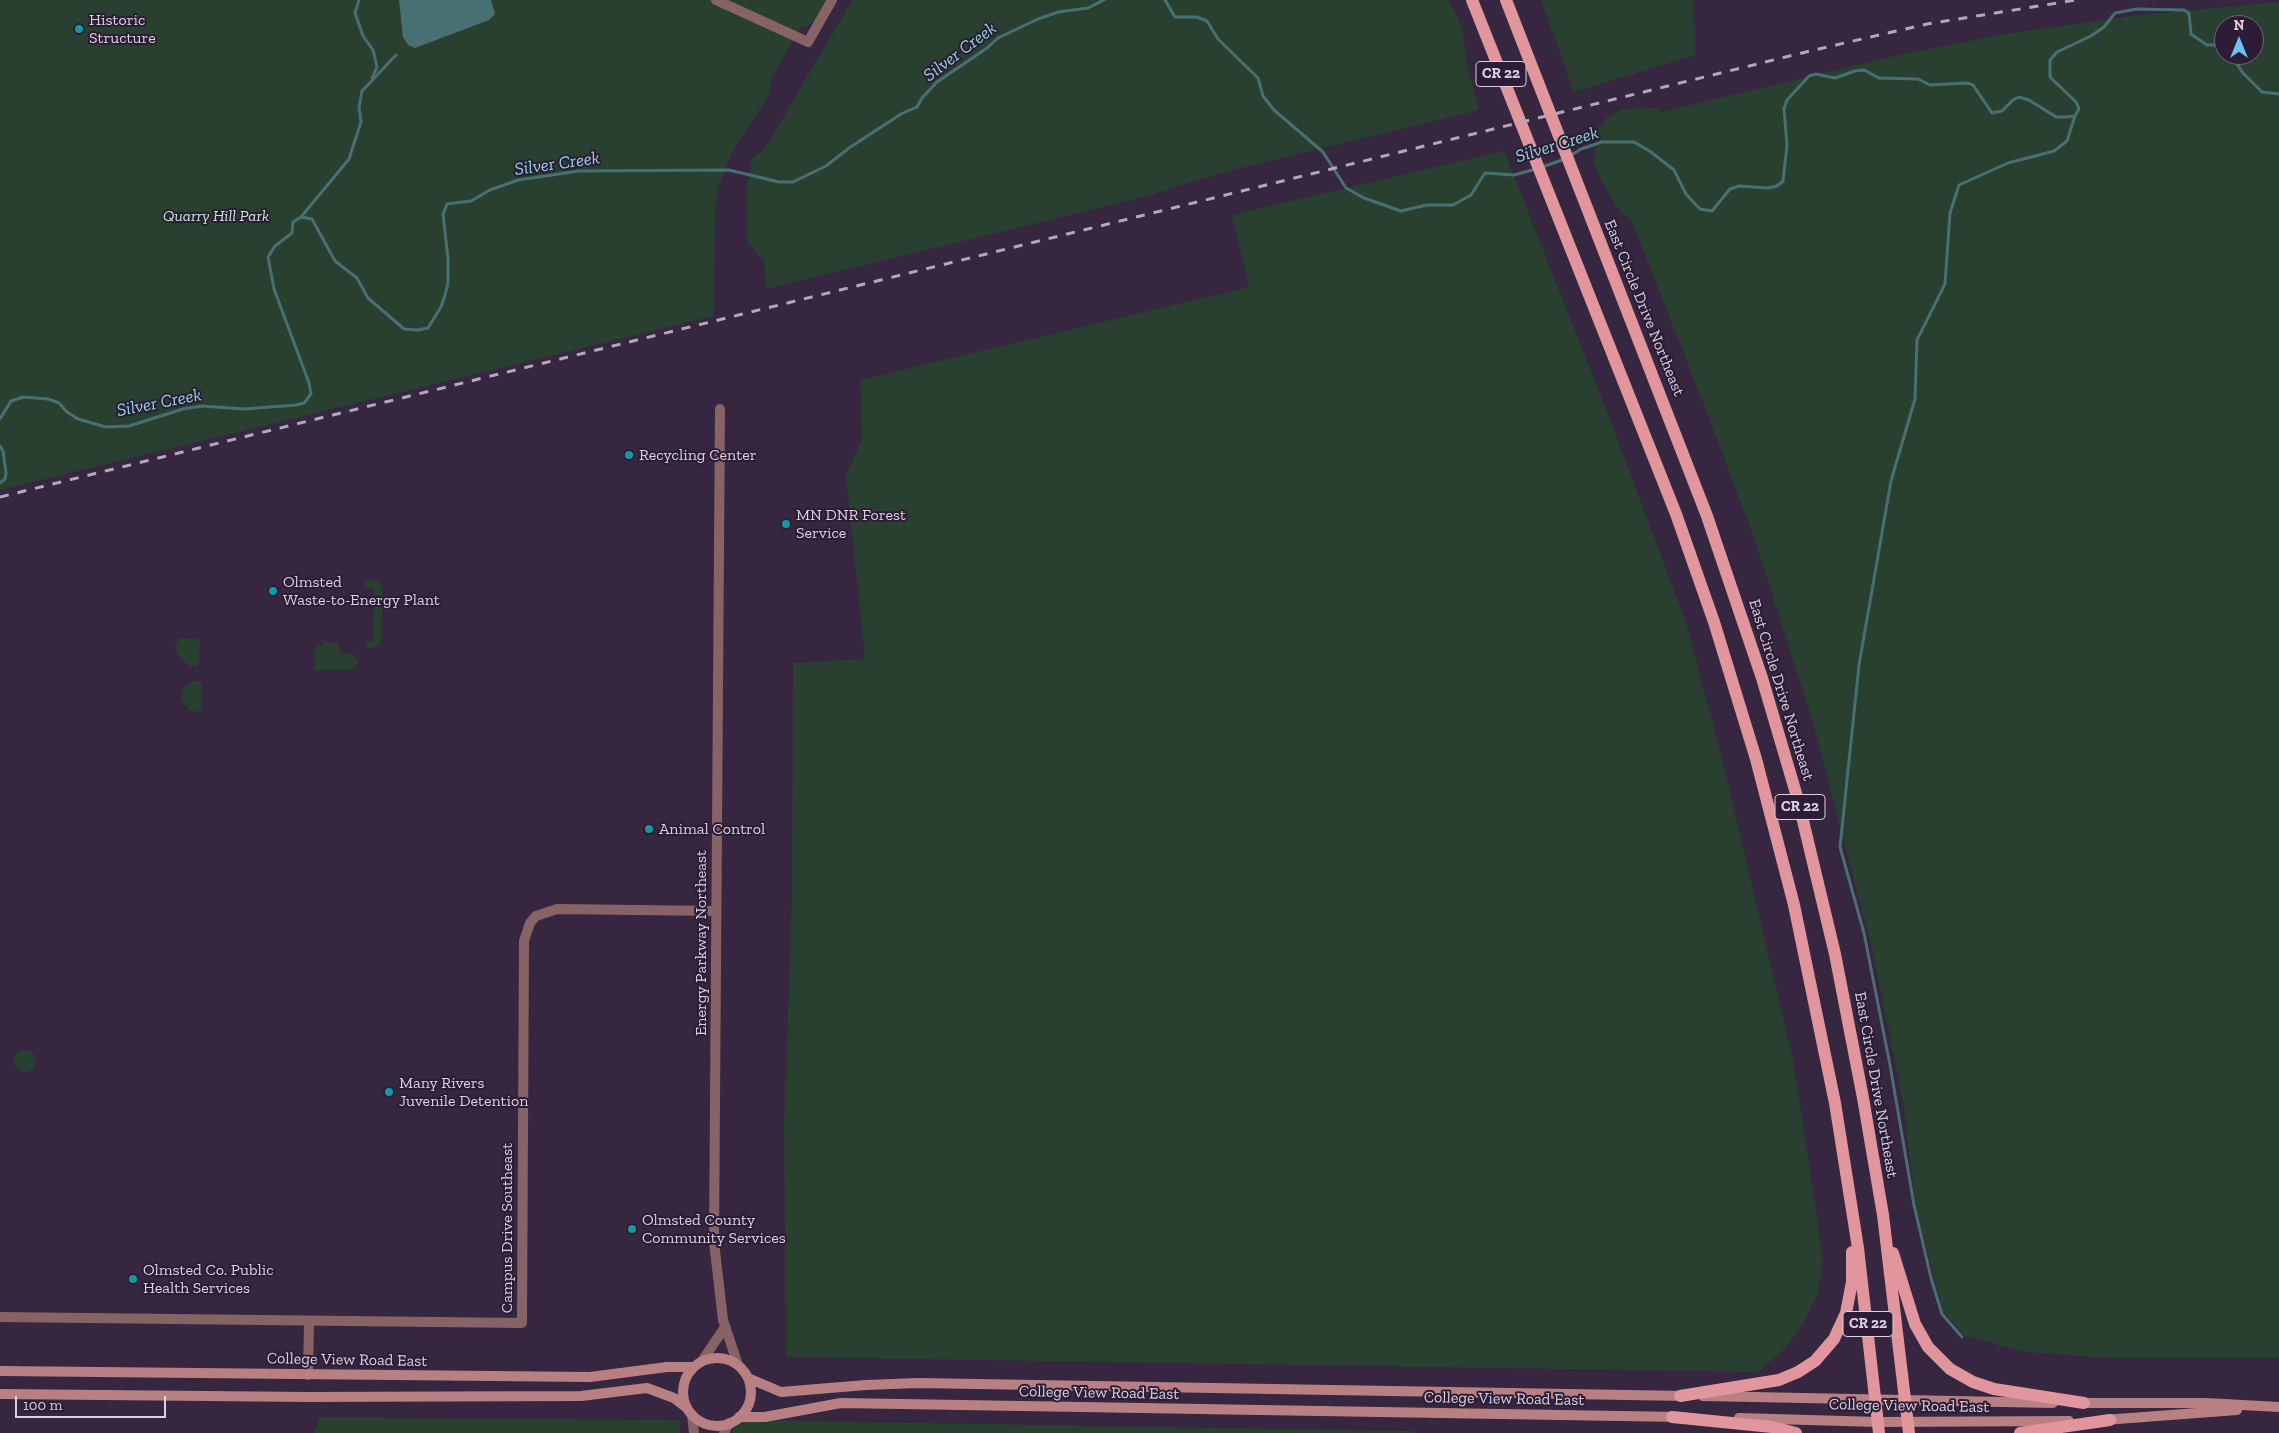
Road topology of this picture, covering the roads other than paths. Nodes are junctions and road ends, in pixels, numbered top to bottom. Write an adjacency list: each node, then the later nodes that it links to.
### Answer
1 (716, 0): 2 (street)
2 (832, 0)
3 (1472, 0): 7 (main road, CR 22)
4 (1506, 0): 8 (main road, East Circle Drive Northeast / CR 22)
5 (720, 409): 6 (street, Energy Parkway Northeast)
6 (716, 911): 10 (street, Campus Drive Southeast); 11 (street, Energy Parkway Northeast)
7 (1849, 1185): 18 (main road); 19 (main road, CR 22)
8 (1883, 1215): 20 (main road, East Circle Drive Northeast / CR 22); 21 (main road)
9 (0, 1317): 10 (street, Campus Drive Southeast)
10 (309, 1321): 15 (street)
11 (724, 1327): 12 (street); 13 (street, Energy Parkway Northeast)
12 (698, 1364): 13 (main road); 15 (main road, College View Road East); 23 (main road)
13 (738, 1365): 16 (main road)
14 (0, 1371): 15 (main road, College View Road East)
15 (308, 1375)
16 (748, 1378): 18 (main road, College View Road East); 24 (main road)
17 (0, 1394): 23 (main road)
18 (1680, 1396): 19 (main road, College View Road East)
19 (1876, 1401): 20 (main road, College View Road East); 28 (main road, CR 22)
20 (1905, 1401): 21 (main road, College View Road East); 29 (main road, East Circle Drive Northeast / CR 22)
21 (2084, 1403): 22 (main road, College View Road East)
22 (2274, 1407): 26 (main road, College View Road East)
23 (690, 1411): 27 (main road); 30 (street)
24 (739, 1417): 25 (main road, College View Road East); 27 (main road)
25 (1672, 1417): 28 (main road, College View Road East); 32 (main road)
26 (2110, 1420): 29 (main road, College View Road East); 33 (main road)
27 (729, 1423): 31 (street)
28 (1879, 1427): 29 (main road, College View Road East)
29 (1908, 1427)
30 (694, 1433)
31 (724, 1433)
32 (1796, 1433)
33 (2020, 1433)

